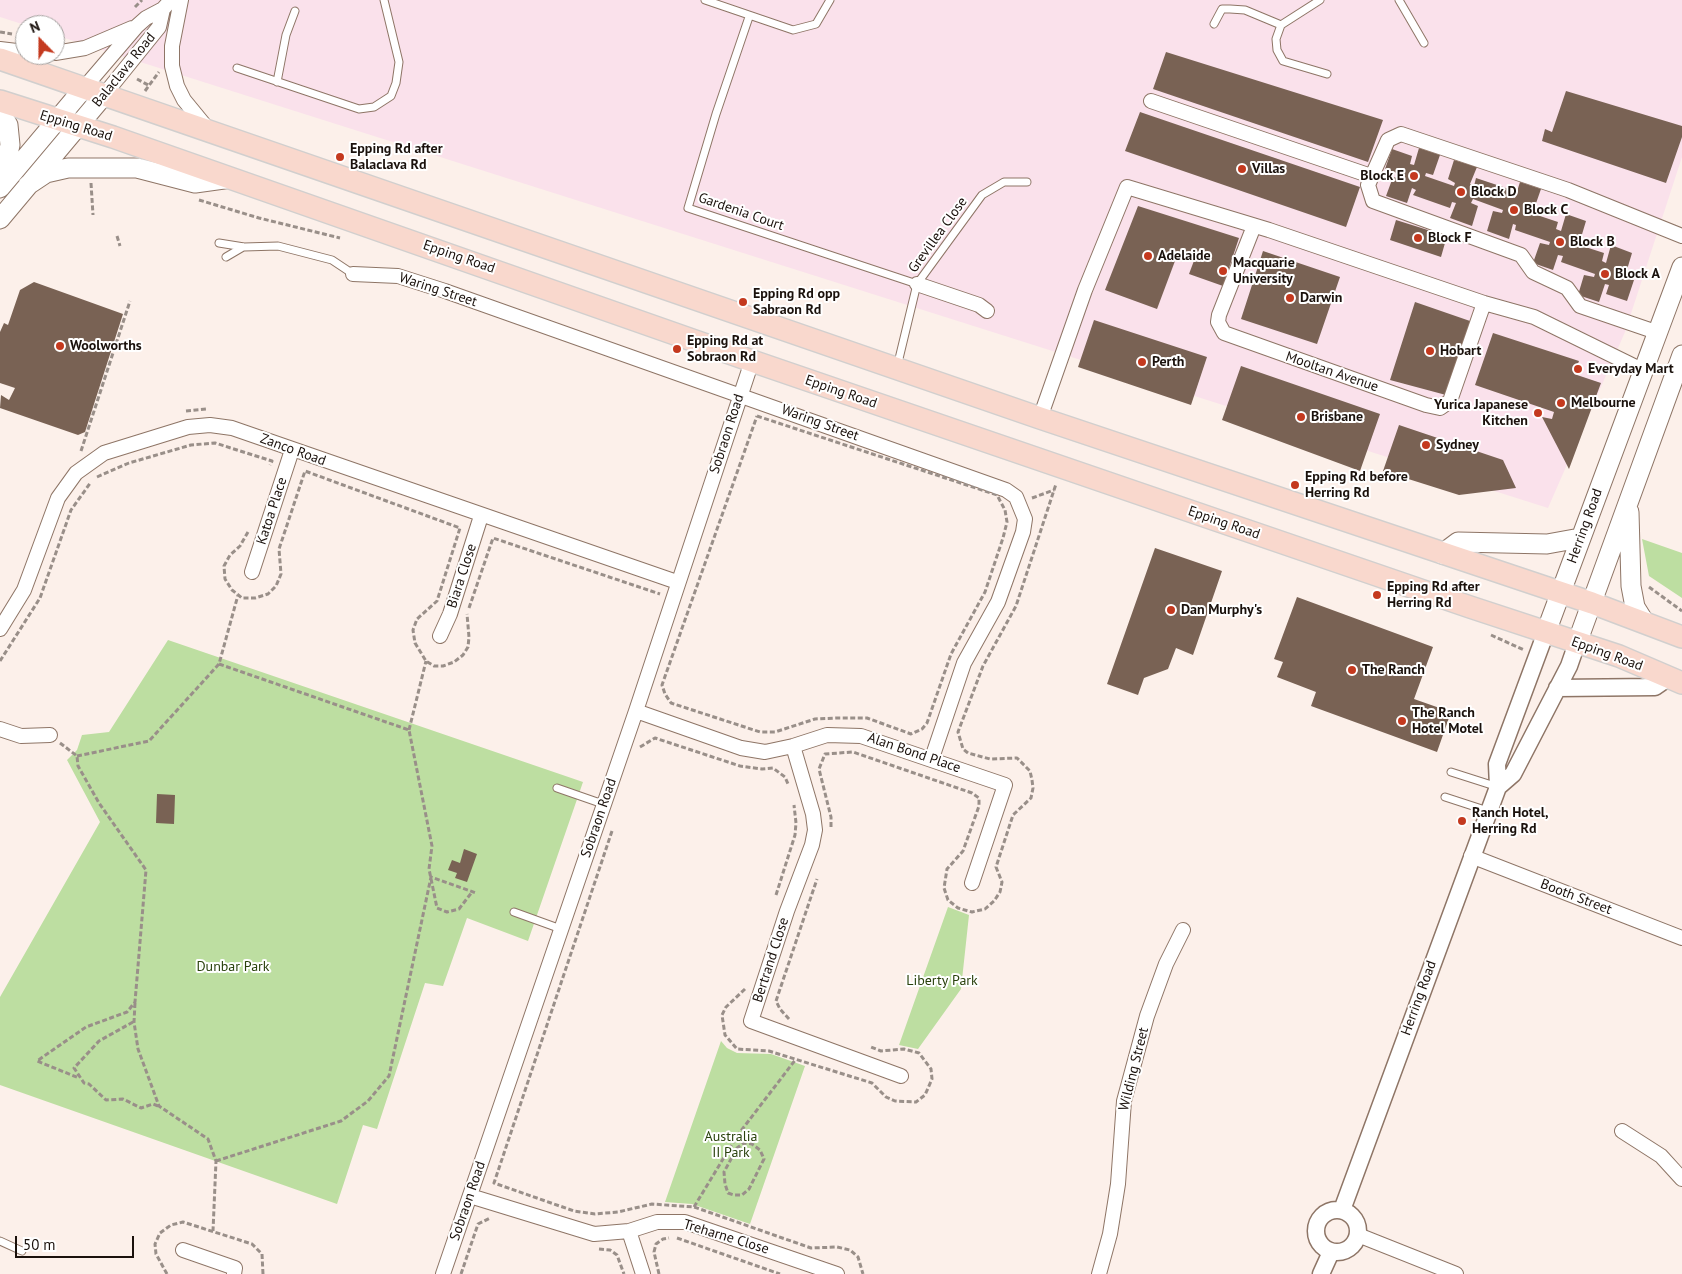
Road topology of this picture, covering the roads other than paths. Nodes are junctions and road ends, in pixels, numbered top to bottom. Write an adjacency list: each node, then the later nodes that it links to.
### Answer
1 (181, 0): 28 (street)
2 (384, 0): 20 (lane)
3 (705, 0): 9 (lane)
4 (830, 0): 9 (lane)
5 (1320, 0): 11 (lane)
6 (1399, 0): 13 (lane)
7 (167, 5): 12 (street, Balaclava Road); 22 (street, Balaclava Road)
8 (294, 11): 20 (lane)
9 (749, 16): 42 (lane, Gardenia Court)
10 (1214, 24): 11 (lane)
11 (1281, 25): 19 (lane)
12 (138, 26): 16 (street); 21 (street, Balaclava Road)
13 (1424, 42)
14 (0, 49): 15 (street)
15 (15, 51)
16 (65, 51)
17 (0, 59): 21 (main road)
18 (236, 68): 20 (lane)
19 (1327, 74)
20 (277, 82)
21 (84, 88): 22 (main road); 26 (main road, Balaclava Road)
22 (104, 95): 27 (main road, Balaclava Road); 28 (main road)
23 (0, 101): 26 (main road, Epping Road)
24 (1151, 101): 29 (street)
25 (0, 113): 33 (main road)
26 (56, 120): 27 (main road, Epping Road); 33 (main road, Balaclava Road)
27 (76, 126): 30 (main road, Epping Road); 32 (main road, Balaclava Road)
28 (212, 134): 48 (main road)
29 (1371, 176): 36 (street); 45 (street)
30 (231, 178): 32 (main road); 47 (main road, Epping Road)
31 (1028, 182): 42 (lane, Grevillea Close)
32 (28, 185): 34 (main road, Balaclava Road)
33 (0, 187)
34 (0, 219)
35 (1254, 226): 43 (street); 43 (street, Mooltan Avenue); 51 (street)
36 (1682, 236)
37 (219, 244): 38 (lane)
38 (244, 247): 39 (lane); 41 (lane)
39 (226, 258)
40 (1682, 268): 45 (main road, Herring Road)
41 (353, 274): 50 (street, Waring Street)
42 (917, 284): 44 (street); 48 (lane, Grevillea Close)
43 (1484, 303): 49 (street)
44 (987, 311)
45 (1659, 334): 49 (main road, Herring Road)
46 (1682, 355): 53 (main road, Herring Road)
47 (752, 361): 50 (street, Sobraon Road); 63 (main road, Epping Road)
48 (897, 368): 51 (main road)
49 (1644, 371): 55 (main road, Herring Road)
50 (740, 396): 58 (street, Sobraon Road); 73 (street, Waring Street)
51 (1040, 418): 56 (main road)
52 (292, 450): 54 (street, Zanco Road); 57 (street, Katoa Place); 62 (street, Zanco Road)
53 (1628, 505): 60 (main road, Herring Road); 61 (main road)
54 (481, 516): 58 (street, Zanco Road); 64 (street, Biara Close)
55 (1580, 538): 56 (main road); 59 (main road, Herring Road)
56 (1442, 554): 59 (main road)
57 (252, 572)
58 (677, 582): 69 (street, Sobraon Road)
59 (1560, 592): 60 (main road); 63 (main road, Herring Road)
60 (1592, 603): 61 (main road); 66 (main road, Herring Road)
61 (1645, 623): 65 (main road)
62 (0, 629)
63 (1546, 632): 66 (main road, Epping Road); 75 (street, Herring Road)
64 (440, 636)
65 (1682, 637)
66 (1577, 643): 67 (main road, Epping Road); 68 (street, Herring Road)
67 (1675, 680): 68 (street)
68 (1557, 688): 75 (street, Herring Road)
69 (636, 711): 72 (street, Alan Bond Place); 78 (street, Sobraon Road)
70 (0, 729): 71 (street)
71 (50, 735)
72 (793, 746): 73 (street, Alan Bond Place); 86 (street, Bertrand Close)
73 (932, 758): 81 (street, Alan Bond Place)
74 (1451, 772): 75 (lane)
75 (1498, 787): 79 (street, Herring Road)
76 (557, 788): 78 (lane)
77 (1445, 796): 79 (lane)
78 (603, 804): 83 (street, Sobraon Road)
79 (1488, 811): 80 (street, Herring Road)
80 (1471, 856): 85 (street, Booth Street); 90 (street, Herring Road)
81 (972, 883)
82 (514, 912): 83 (lane)
83 (561, 929): 89 (street, Sobraon Road)
84 (1183, 930): 101 (street, Wilding Street)
85 (1682, 938)
86 (901, 1076)
87 (1622, 1131): 88 (street)
88 (1682, 1179)
89 (470, 1196): 91 (street, Treharne Close); 98 (street, Sobraon Road)
90 (1342, 1210): 92 (street); 96 (street)
91 (629, 1230): 99 (street); 100 (street, Treharne Close)
92 (1358, 1236): 96 (street); 103 (street)
93 (0, 1241): 95 (lane)
94 (182, 1250): 97 (street)
95 (22, 1251)
96 (1331, 1252): 102 (street)
97 (234, 1274)
98 (443, 1274)
99 (643, 1274)
100 (837, 1274)
101 (1099, 1274)
102 (1321, 1274)
103 (1456, 1274)

